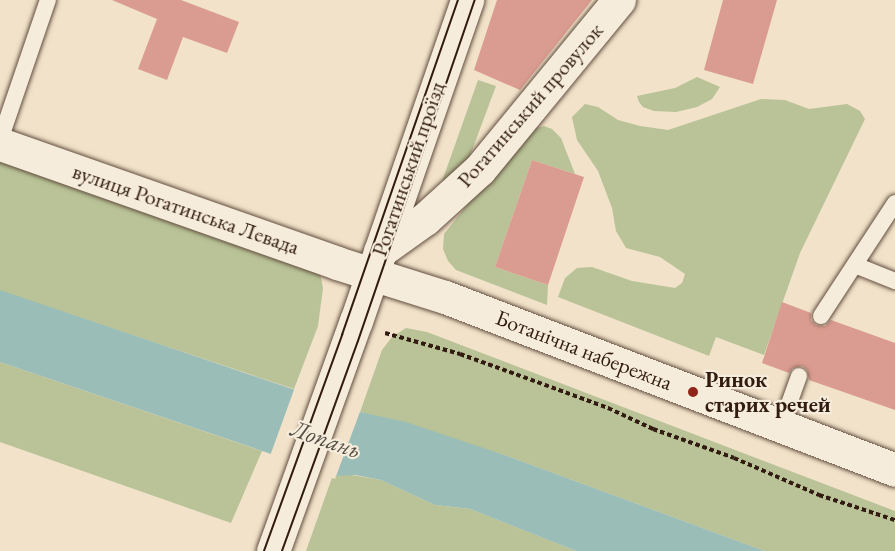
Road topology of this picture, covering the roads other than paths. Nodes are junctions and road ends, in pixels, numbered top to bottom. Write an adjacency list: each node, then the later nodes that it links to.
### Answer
1 (48, 0): 4 (lane)
2 (467, 0): 6 (street, Рогатинський проїзд)
3 (620, 0): 6 (street, Рогатинський провулок)
4 (0, 142): 6 (street, вулиця Рогатинська Левада)
5 (895, 202): 7 (lane)
6 (376, 262): 11 (street, Ботанічна набережна); 13 (street, Рогатинський проїзд)
7 (855, 265): 8 (lane); 9 (lane)
8 (895, 281)
9 (821, 316)
10 (799, 376): 11 (lane)
11 (781, 426): 12 (street, Ботанічна набережна)
12 (895, 470)
13 (273, 551)

